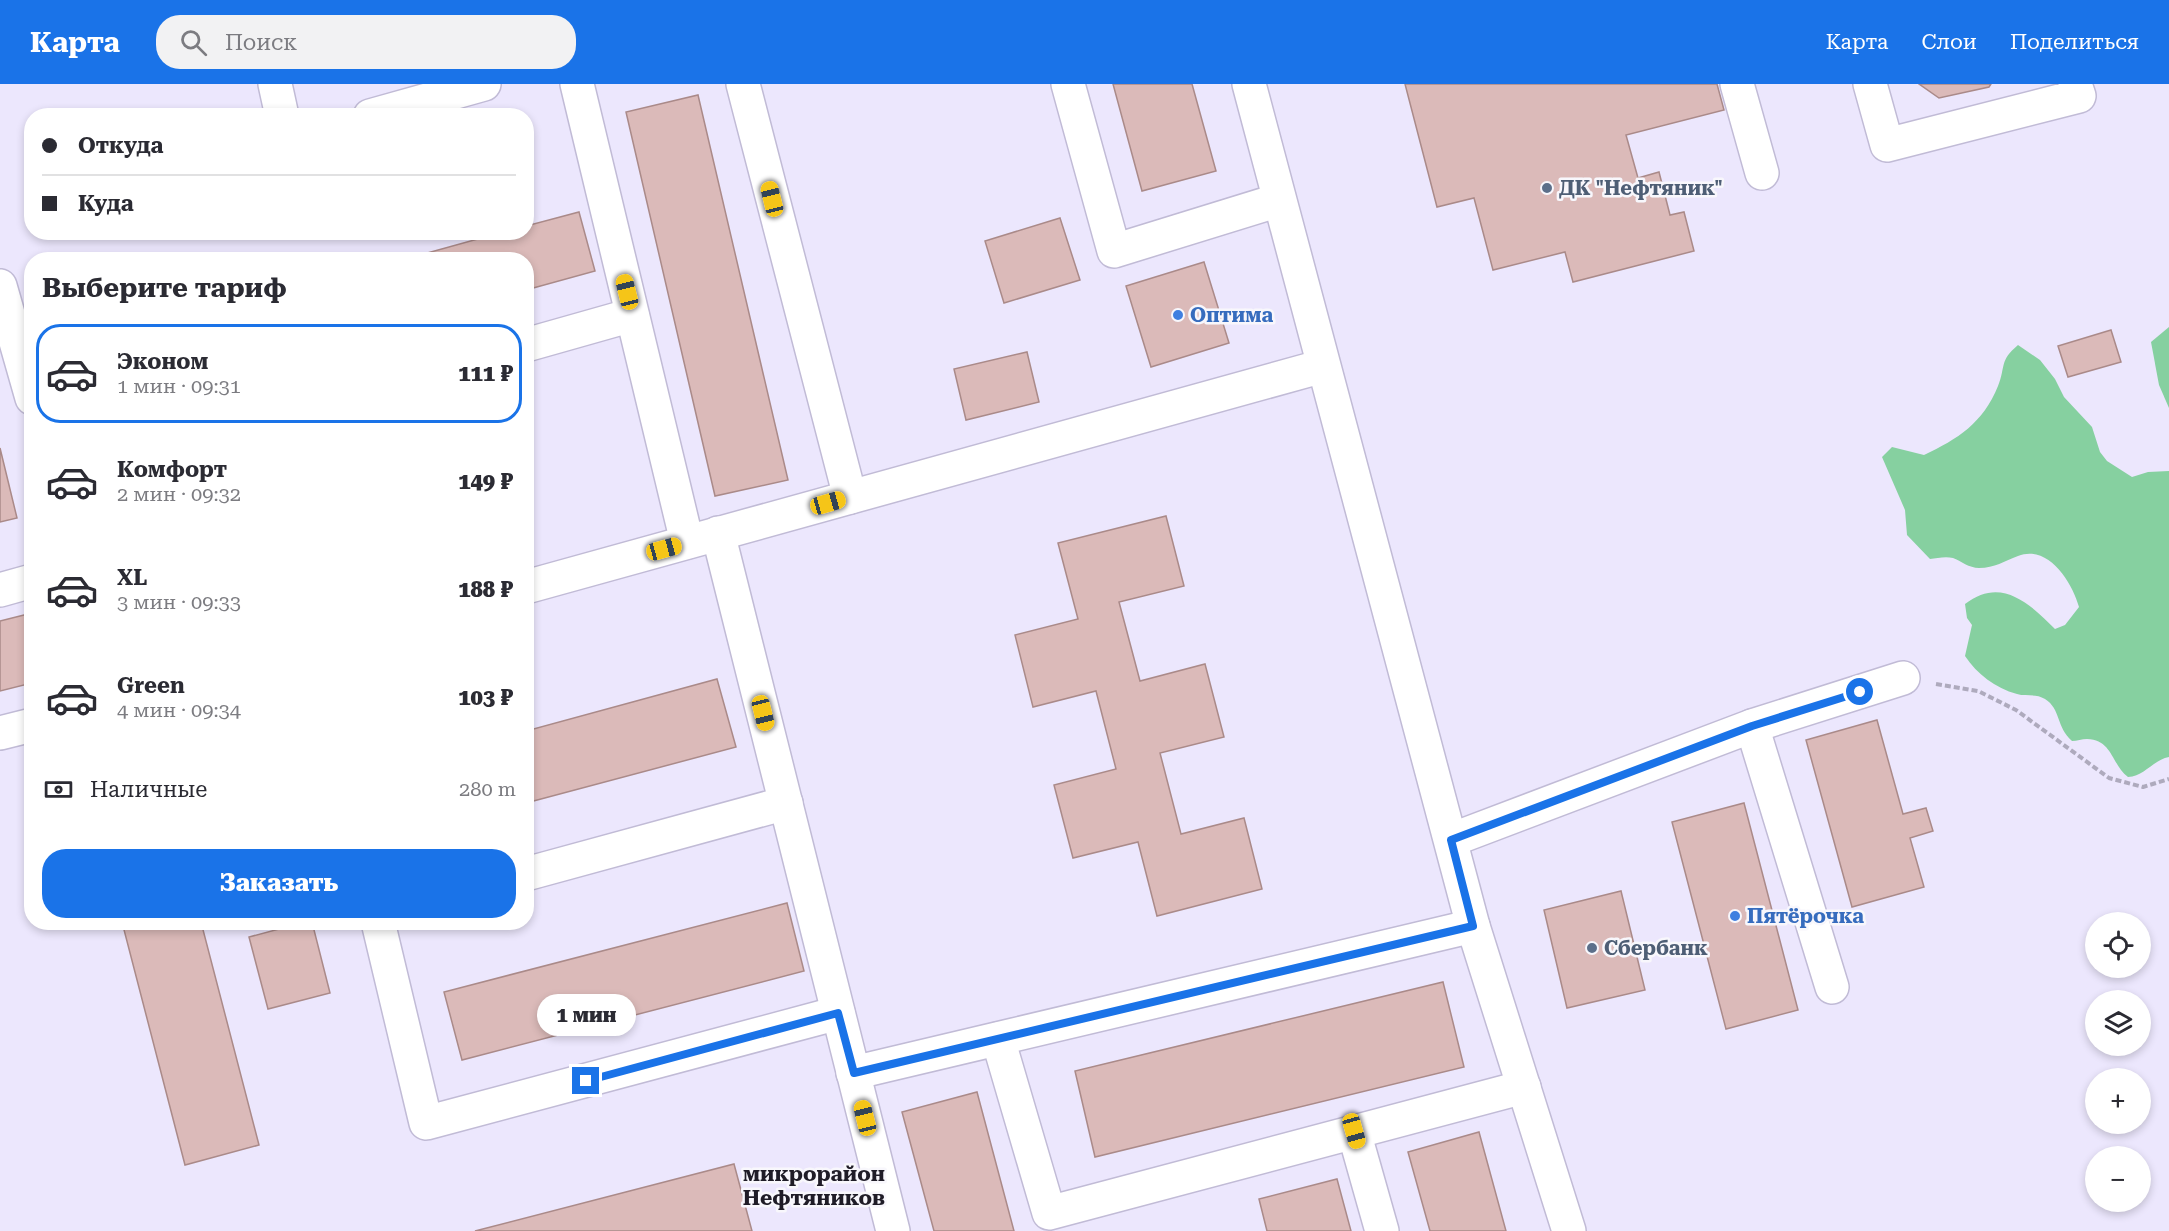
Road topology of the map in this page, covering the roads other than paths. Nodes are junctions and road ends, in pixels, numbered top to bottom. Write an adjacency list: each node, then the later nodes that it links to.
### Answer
1 (275, 84): 10 (street)
2 (484, 84): 11 (street)
3 (577, 84): 15 (street)
4 (743, 84): 19 (street)
5 (1068, 84): 13 (street)
6 (1249, 84): 13 (street)
7 (1737, 84): 12 (street)
8 (1870, 84): 9 (street)
9 (2075, 84)
10 (280, 108)
11 (398, 108)
12 (1761, 173)
13 (1279, 200): 17 (street)
14 (0, 286): 18 (street)
15 (632, 315): 16 (street); 21 (street)
16 (534, 343)
17 (1323, 366): 19 (street); 30 (street)
18 (24, 370)
19 (850, 497): 20 (street)
20 (718, 533): 21 (street); 29 (street)
21 (687, 542): 23 (street)
22 (24, 583): 24 (street)
23 (534, 585)
24 (0, 590)
25 (1903, 678): 27 (street)
26 (24, 726): 28 (street)
27 (1752, 726): 30 (street); 34 (street)
28 (0, 733)
29 (786, 803): 31 (street); 35 (street)
30 (1451, 840): 32 (street)
31 (534, 872)
32 (1473, 926): 36 (street); 38 (street)
33 (380, 930): 35 (street)
34 (1832, 987)
35 (838, 1013): 37 (street)
36 (998, 1039): 37 (street); 39 (street)
37 (854, 1073): 40 (street)
38 (1524, 1086): 39 (street); 42 (street)
39 (1354, 1131): 41 (street)
40 (892, 1231)
41 (1382, 1231)
42 (1569, 1231)

